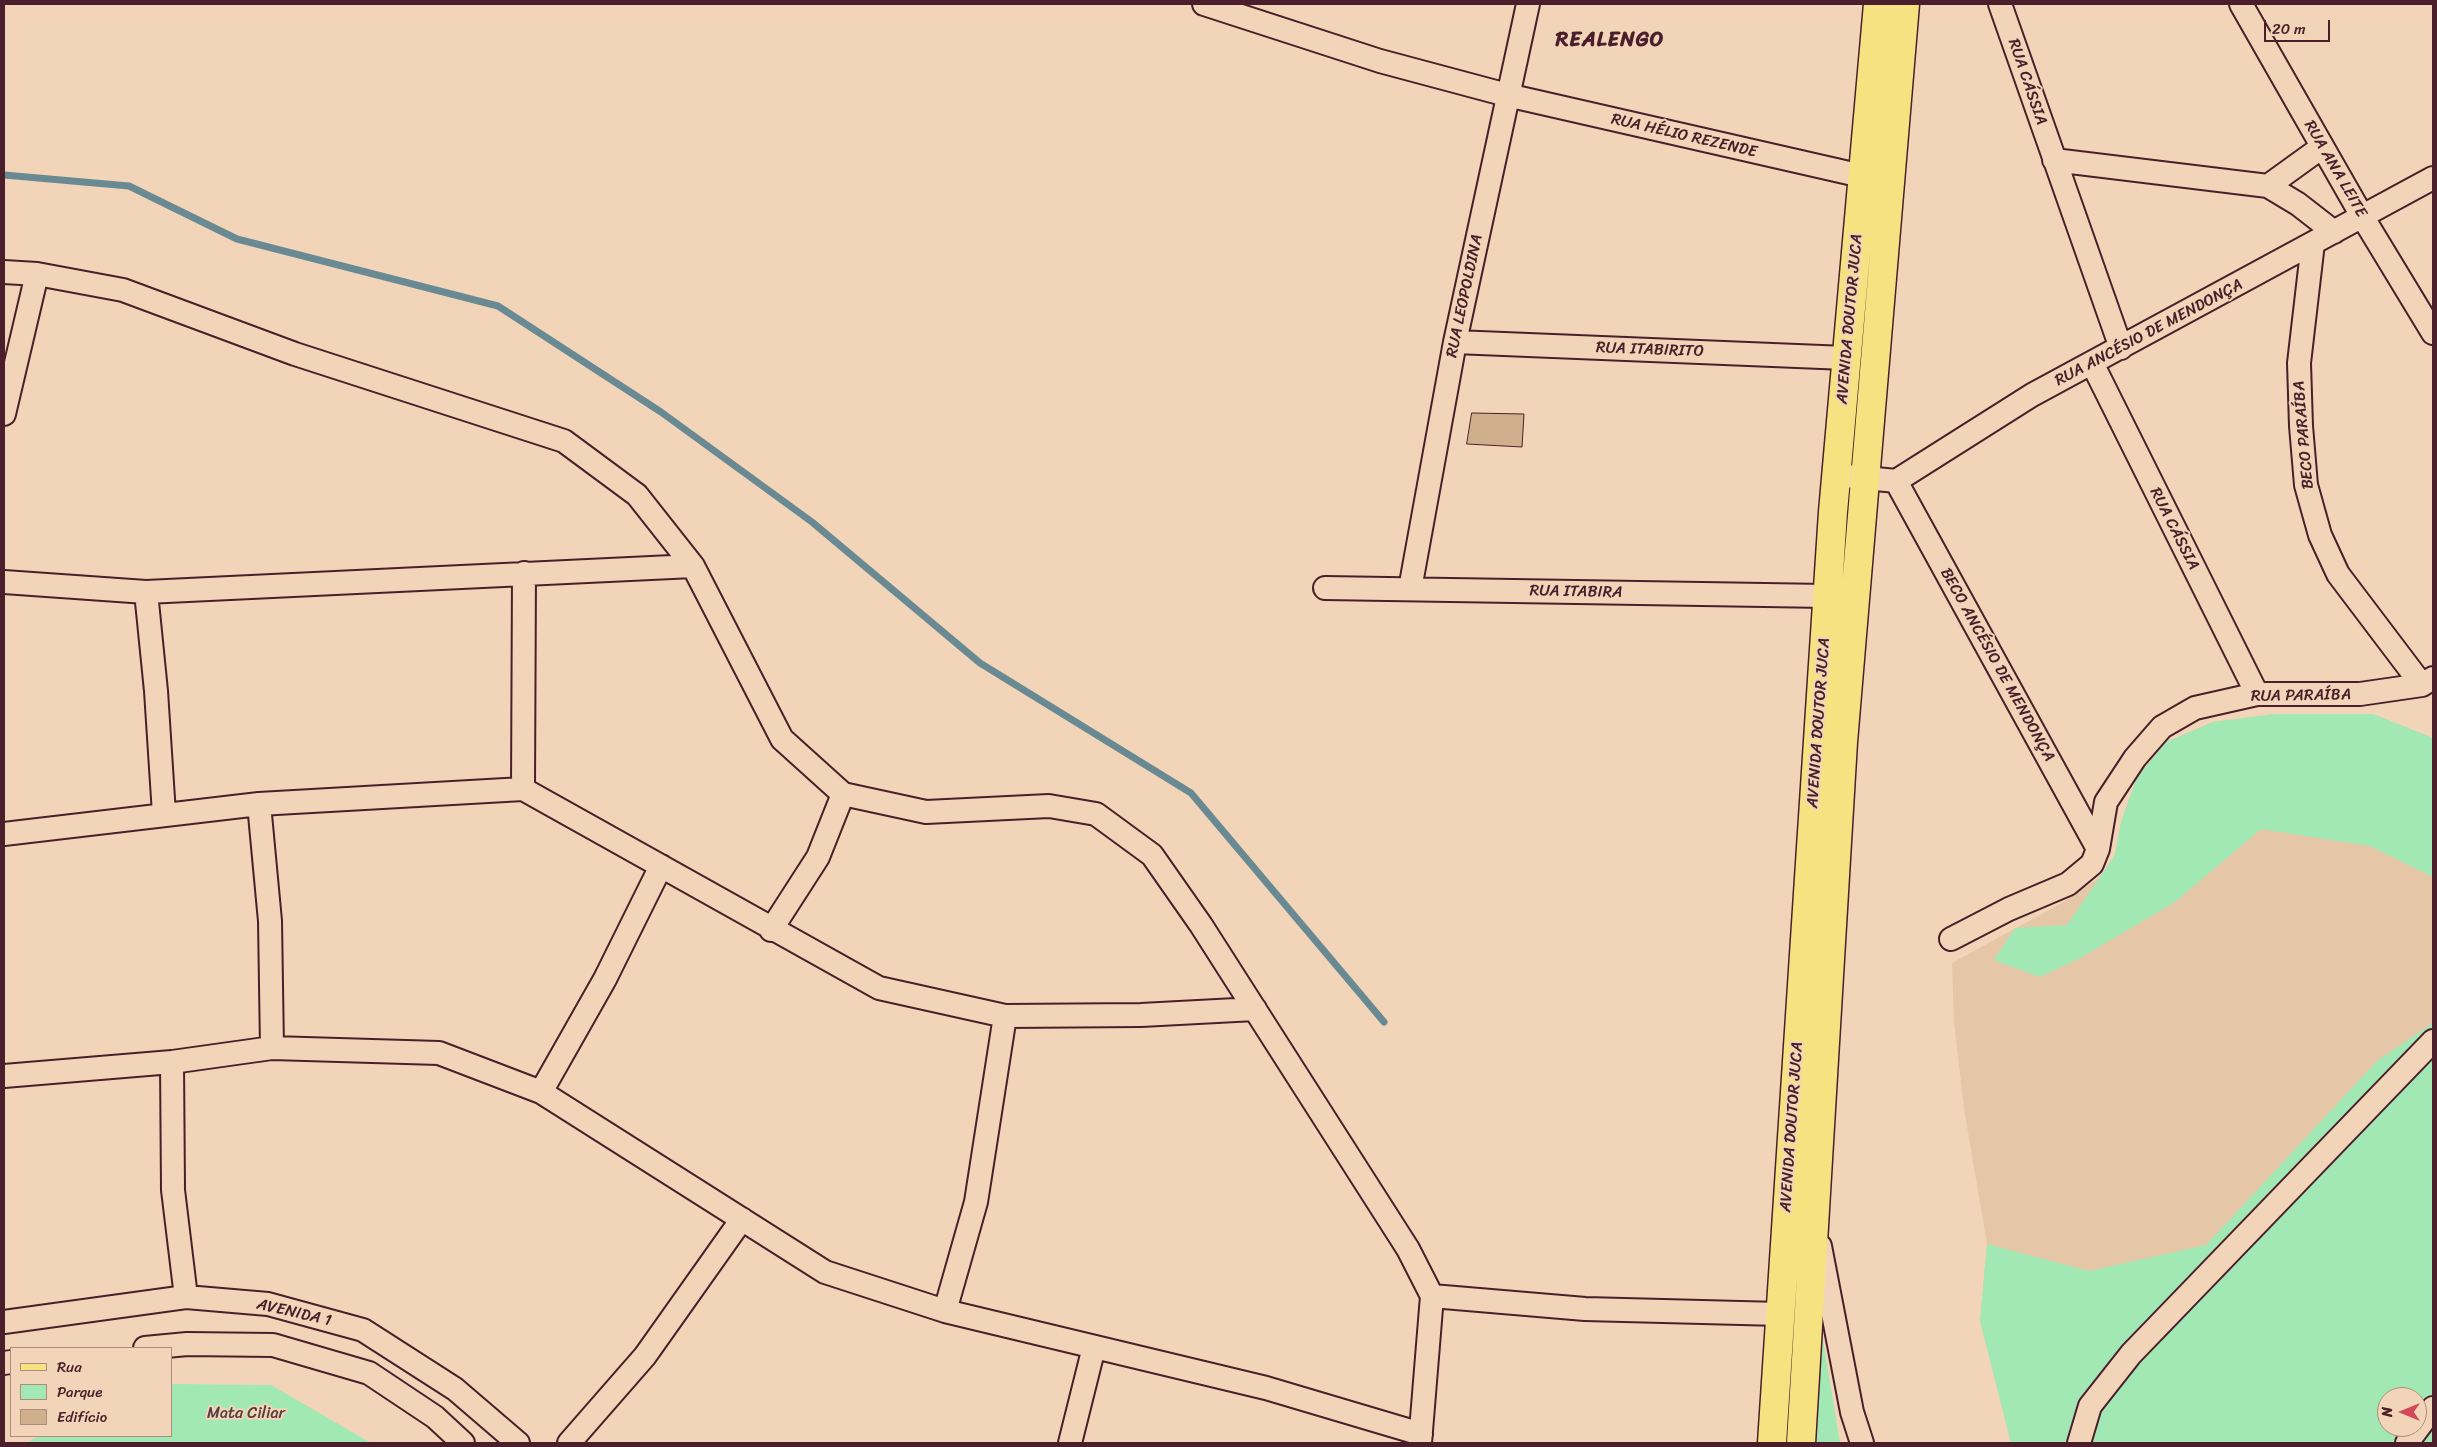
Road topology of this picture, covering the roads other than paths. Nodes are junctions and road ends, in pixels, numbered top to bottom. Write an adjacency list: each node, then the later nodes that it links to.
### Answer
1 (1204, 4): 7 (street, RUA HÉLIO REZENDE)
2 (1528, 4): 7 (street, RUA LEOPOLDINA)
3 (1878, 4): 10 (main road, AVENIDA DOUTOR JUCA)
4 (1905, 4): 25 (main road, AVENIDA DOUTOR JUCA)
5 (2000, 4): 9 (street, RUA CÁSSIA)
6 (2241, 4): 8 (street, RUA ANA LEITE)
7 (1507, 95): 10 (street, RUA HÉLIO REZENDE); 19 (street, RUA LEOPOLDINA)
8 (2322, 147): 12 (street); 13 (street, RUA ANA LEITE)
9 (2054, 160): 12 (street); 20 (street, RUA CÁSSIA)
10 (1862, 176): 21 (main road, AVENIDA DOUTOR JUCA)
11 (2433, 178): 13 (street, RUA ANCÉSIO DE MENDONÇA)
12 (2268, 186): 14 (street)
13 (2362, 216): 14 (street, RUA ANCÉSIO DE MENDONÇA); 18 (street, RUA ANA LEITE)
14 (2334, 232): 15 (street, RUA ANCÉSIO DE MENDONÇA)
15 (2312, 244): 20 (street, RUA ANCÉSIO DE MENDONÇA); 34 (street, BECO PARAÍBA)
16 (4, 272): 17 (street)
17 (37, 274): 23 (street); 27 (street)
18 (2433, 333)
19 (1455, 342): 21 (street, RUA ITABIRITO); 31 (street, RUA LEOPOLDINA)
20 (2121, 348): 22 (street, RUA ANCÉSIO DE MENDONÇA)
21 (1846, 358): 24 (main road, AVENIDA DOUTOR JUCA)
22 (2092, 363): 26 (street, RUA ANCÉSIO DE MENDONÇA); 35 (street, RUA CÁSSIA)
23 (4, 414)
24 (1836, 475): 25 (street); 33 (main road, AVENIDA DOUTOR JUCA)
25 (1865, 477): 26 (street); 52 (main road, AVENIDA DOUTOR JUCA)
26 (1896, 481): 41 (street, BECO ANCÉSIO DE MENDONÇA)
27 (693, 566): 28 (street); 37 (street)
28 (524, 573): 32 (street); 36 (street)
29 (4, 582): 32 (street)
30 (1325, 588): 31 (street, RUA ITABIRA)
31 (1410, 590): 33 (street, RUA ITABIRA)
32 (146, 592): 39 (street)
33 (1827, 596): 57 (main road, AVENIDA DOUTOR JUCA)
34 (2427, 681): 35 (street, RUA PARAÍBA)
35 (2257, 694): 41 (street, RUA PARAÍBA)
36 (523, 789): 38 (street); 42 (street)
37 (843, 794): 43 (street); 45 (street)
38 (259, 804): 39 (street); 48 (street)
39 (164, 814): 40 (street)
40 (4, 834)
41 (2098, 849): 44 (street, RUA PARAÍBA)
42 (661, 866): 43 (street); 51 (street)
43 (771, 930): 46 (street)
44 (1951, 939)
45 (1255, 1009): 46 (street); 54 (street)
46 (1004, 1016): 56 (street)
47 (2433, 1041): 70 (street)
48 (272, 1048): 49 (street); 51 (street)
49 (172, 1062): 50 (street); 55 (street)
50 (4, 1076)
51 (541, 1092): 53 (street)
52 (1815, 1213): 68 (main road, AVENIDA DOUTOR JUCA); 69 (street)
53 (742, 1218): 56 (street); 65 (street)
54 (1432, 1296): 57 (street); 62 (street)
55 (186, 1297): 58 (street, AVENIDA 1); 64 (street, AVENIDA 1)
56 (945, 1311): 60 (street)
57 (1780, 1314): 67 (main road, AVENIDA DOUTOR JUCA)
58 (4, 1322)
59 (156, 1347): 63 (street)
60 (1094, 1347): 62 (street); 66 (street)
61 (2433, 1408): 71 (street)
62 (1420, 1438)
63 (463, 1443)
64 (518, 1443)
65 (569, 1443)
66 (1070, 1443)
67 (1772, 1443)
68 (1801, 1443)
69 (1862, 1443)
70 (2080, 1443)
71 (2407, 1443)

